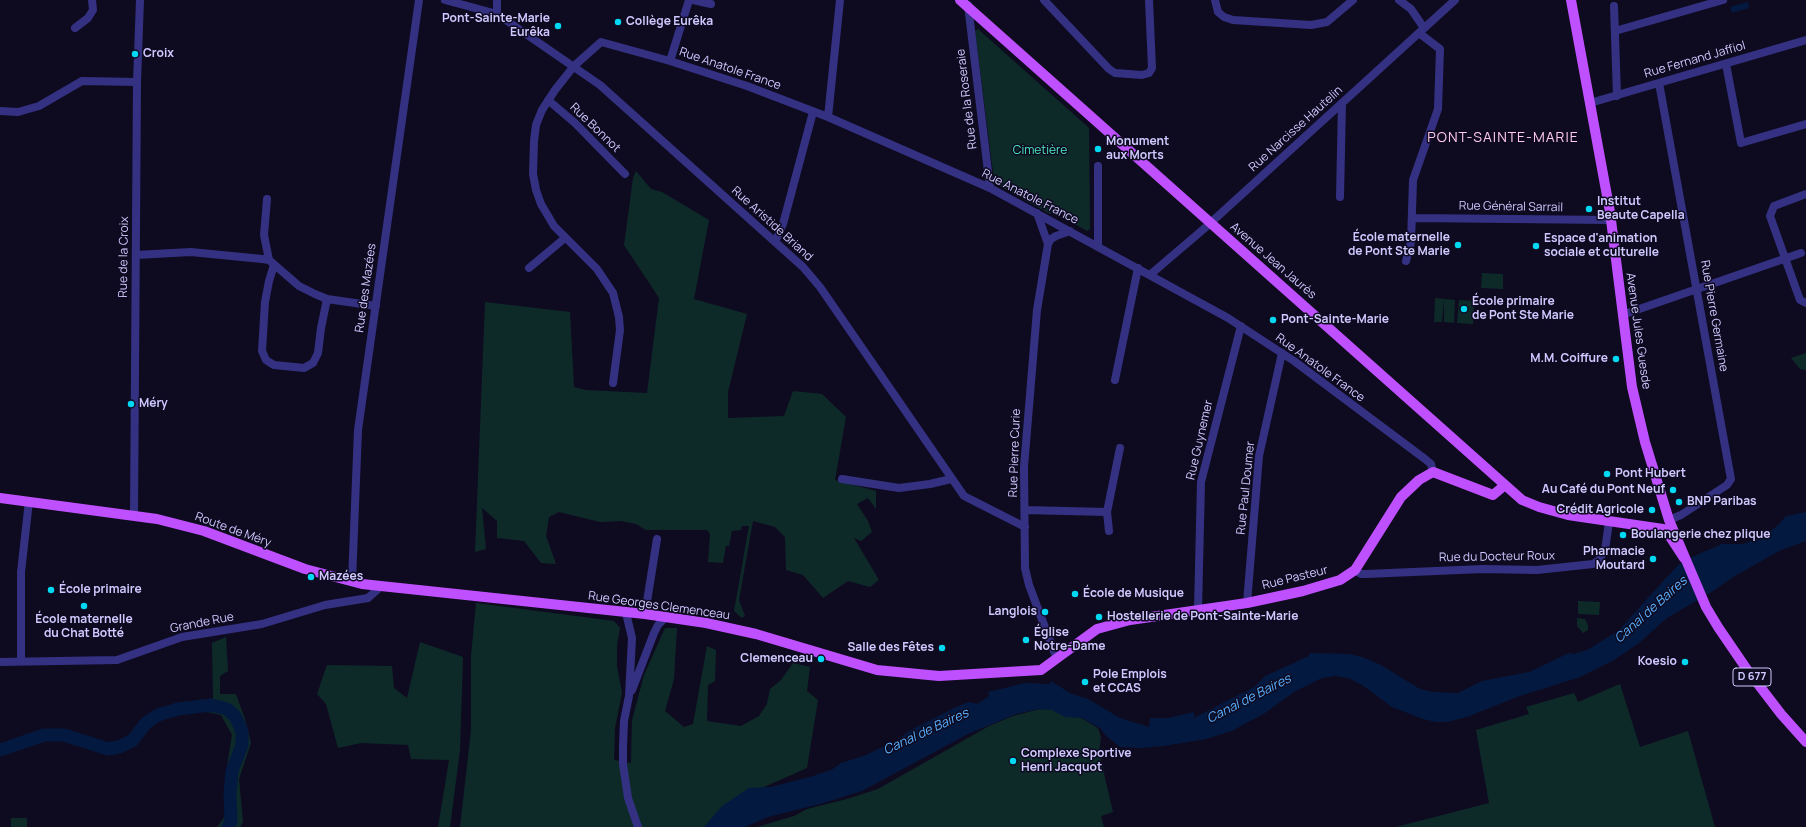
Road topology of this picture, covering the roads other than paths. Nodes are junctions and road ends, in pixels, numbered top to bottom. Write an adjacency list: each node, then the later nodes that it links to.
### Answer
1 (92, 0): 27 (street)
2 (140, 0): 34 (street, Rue de la Croix)
3 (419, 0): 70 (street, Rue des Mazées)
4 (445, 0): 20 (street, Rue Aristide Briand)
5 (467, 0): 24 (street)
6 (497, 0): 26 (street)
7 (689, 0): 31 (street)
8 (693, 0): 21 (street)
9 (840, 0): 42 (street)
10 (960, 0): 22 (main road, Avenue Jean Jaurès)
11 (1044, 0): 12 (street)
12 (1149, 0)
13 (1215, 0): 14 (street)
14 (1352, 0)
15 (1399, 0): 25 (street)
16 (1414, 0): 25 (street)
17 (1455, 0): 28 (street, Rue Narcisse Hautelin)
18 (1571, 0): 39 (main road, Avenue Jules Guesde)
19 (1723, 0): 29 (street)
20 (455, 1): 24 (street, Rue Aristide Briand)
21 (711, 4)
22 (968, 4): 46 (street, Rue de la Roseraie); 53 (main road, Avenue Jean Jaurès)
23 (1614, 6): 29 (street)
24 (472, 7): 26 (street, Rue Aristide Briand)
25 (1411, 9): 28 (street)
26 (497, 14): 33 (street, Rue Aristide Briand)
27 (75, 28)
28 (1422, 31): 38 (street, Rue Narcisse Hautelin); 51 (street)
29 (1615, 32): 36 (street)
30 (1806, 40): 32 (street, Rue Fernand Jaffiol)
31 (670, 61): 33 (street, Rue Anatole France); 41 (street, Rue Anatole France)
32 (1726, 64): 35 (street, Rue Fernand Jaffiol); 43 (street)
33 (574, 66): 37 (street); 56 (street, Rue Aristide Briand)
34 (137, 82): 40 (street); 60 (street, Rue de la Croix)
35 (1659, 83): 36 (street, Rue Fernand Jaffiol); 67 (street, Rue Pierre Germaine)
36 (1617, 96): 39 (street, Rue Fernand Jaffiol)
37 (548, 100): 45 (street, Rue Bonnot); 55 (street)
38 (1342, 103): 48 (street); 53 (street, Rue Narcisse Hautelin)
39 (1590, 103): 52 (main road, Avenue Jules Guesde)
40 (0, 111)
41 (813, 112): 42 (street, Rue Anatole France); 56 (street)
42 (828, 117): 46 (street, Rue Anatole France)
43 (1806, 124)
44 (1098, 166): 58 (street)
45 (625, 174)
46 (990, 188): 50 (street, Rue Anatole France)
47 (1806, 194): 61 (street)
48 (1340, 197)
49 (267, 199): 63 (street)
50 (1037, 213): 54 (street, Rue Anatole France); 57 (street, Rue Pierre Curie)
51 (1412, 218): 52 (street, Rue Général Sarrail); 62 (street)
52 (1611, 220): 71 (main road, Avenue Jules Guesde)
53 (1211, 223): 66 (street, Rue Narcisse Hautelin); 80 (main road, Avenue Jean Jaurès)
54 (1070, 231): 57 (street); 58 (street, Rue Anatole France)
55 (565, 238): 64 (street); 75 (street)
56 (775, 242): 78 (street, Rue Aristide Briand)
57 (1048, 244): 83 (street, Rue Pierre Curie)
58 (1098, 247): 65 (street, Rue Anatole France)
59 (1801, 253): 61 (street)
60 (136, 255): 63 (street); 85 (street, Rue de la Croix)
61 (1785, 258): 67 (street); 69 (street)
62 (1406, 261)
63 (272, 263): 68 (street); 68 (street)
64 (529, 268)
65 (1138, 268): 66 (street, Rue Anatole France); 74 (street)
66 (1151, 274): 72 (street, Rue Anatole France)
67 (1698, 289): 71 (street); 88 (street, Rue Pierre Germaine)
68 (327, 299): 70 (street)
69 (1806, 303)
70 (376, 306): 93 (street, Rue des Mazées)
71 (1622, 315): 88 (main road, Avenue Jules Guesde)
72 (1241, 326): 73 (street, Rue Anatole France); 97 (street, Rue Guynemer)
73 (1282, 353): 77 (street, Rue Anatole France); 96 (street, Rue Paul Doumer)
74 (1115, 380)
75 (613, 383)
76 (1120, 448): 84 (street)
77 (1433, 472): 80 (main road); 92 (main road, Rue Pasteur)
78 (951, 478): 79 (street); 89 (street, Rue Aristide Briand)
79 (842, 479)
80 (1505, 485): 86 (main road, Avenue Jean Jaurès)
81 (0, 498): 82 (main road, Route de Méry)
82 (29, 501): 85 (main road, Route de Méry); 102 (street)
83 (1025, 510): 84 (street); 89 (street, Rue Pierre Curie)
84 (1107, 512): 90 (street)
85 (134, 514): 93 (main road, Route de Méry)
86 (1609, 522): 87 (main road, Avenue Jean Jaurès); 92 (street, Rue du Docteur Roux)
87 (1629, 525): 88 (main road, Avenue Jean Jaurès); 88 (main road, Avenue Jean Jaurès)
88 (1666, 525): 106 (main road, Avenue Jules Guesde / D 677)
89 (1025, 527): 101 (street, Rue Pierre Curie)
90 (1108, 531)
91 (656, 539): 99 (street)
92 (1355, 570): 96 (main road, Rue Pasteur)
93 (352, 581): 94 (main road, Route de Méry)
94 (378, 585): 95 (main road, Route de Méry); 102 (street, Grande Rue)
95 (456, 594): 98 (main road, Rue Georges Clemenceau)
96 (1247, 603): 97 (main road, Rue Pasteur)
97 (1198, 610): 101 (main road, Rue Pasteur)
98 (626, 613): 99 (main road, Rue Georges Clemenceau); 105 (street)
99 (645, 614): 100 (main road, Rue Georges Clemenceau)
100 (665, 618): 104 (main road, Rue Georges Clemenceau); 105 (street)
101 (1057, 659): 104 (main road, Rue Pasteur)
102 (21, 661): 103 (street, Grande Rue)
103 (0, 662)
104 (1045, 668)
105 (629, 696): 107 (street)
106 (1806, 742)
107 (638, 827)

